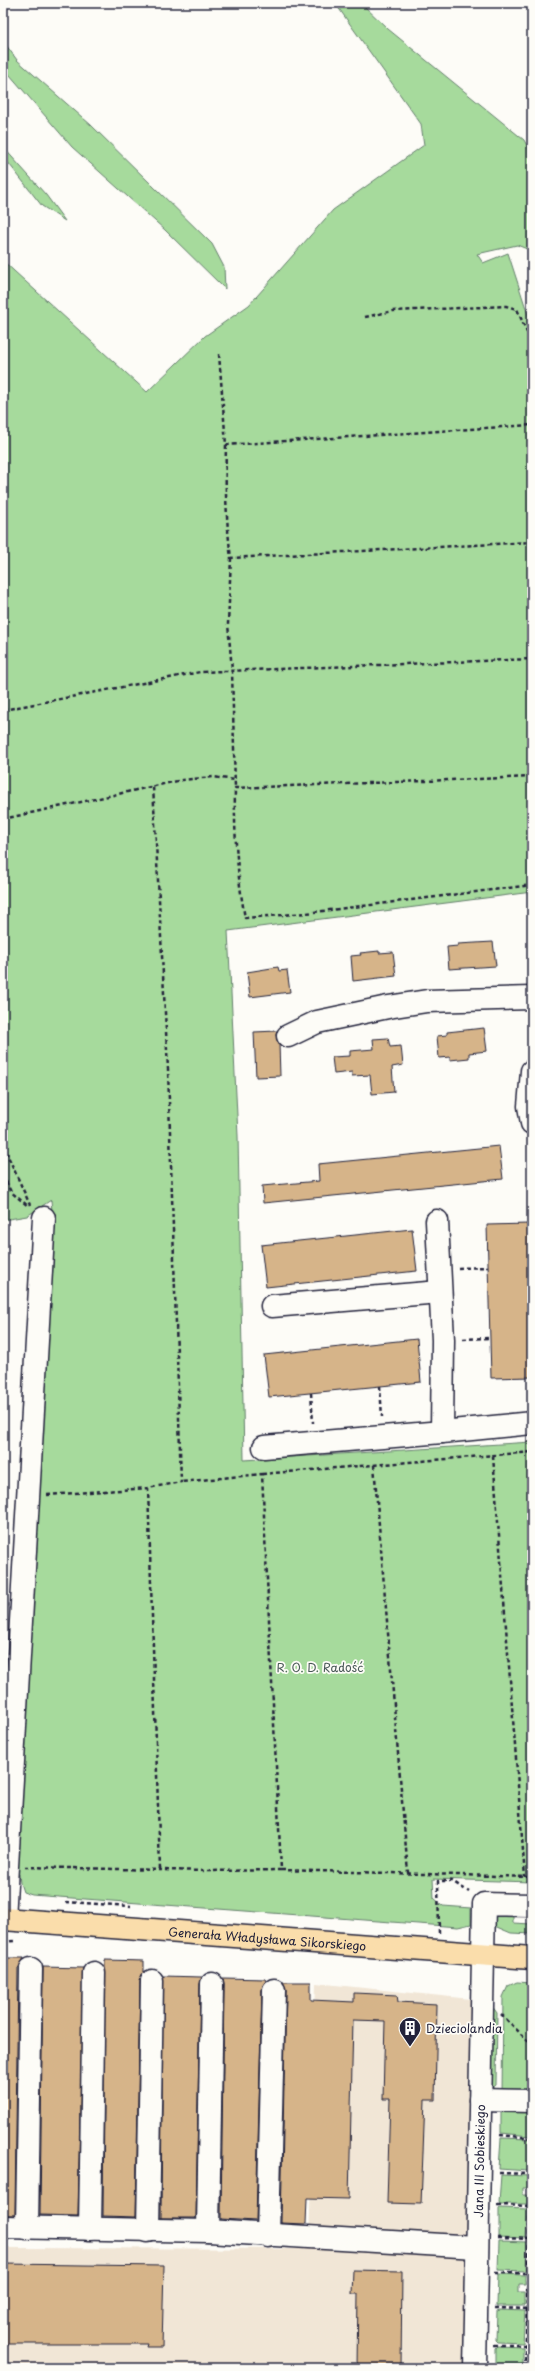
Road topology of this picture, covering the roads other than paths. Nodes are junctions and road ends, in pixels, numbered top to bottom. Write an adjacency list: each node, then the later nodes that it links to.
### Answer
1 (532, 998): 2 (street)
2 (288, 1036)
3 (532, 1071): 4 (street)
4 (532, 1123)
5 (44, 1218): 13 (street)
6 (437, 1221): 7 (street)
7 (440, 1292): 8 (street); 10 (street)
8 (272, 1306)
9 (532, 1423): 10 (street)
10 (442, 1432): 11 (street)
11 (264, 1448)
12 (532, 1905): 14 (street, Jana III Sobieskiego)
13 (3, 1919): 14 (main road, Generała Władysława Sikorskiego)
14 (483, 1954): 15 (main road, Generała Władysława Sikorskiego); 21 (street, Jana III Sobieskiego)
15 (532, 1958)
16 (31, 1969): 24 (street)
17 (94, 1973): 25 (street)
18 (152, 1981): 26 (street)
19 (212, 1984): 27 (street)
20 (274, 1990): 28 (street)
21 (480, 2100): 22 (street); 29 (street, Jana III Sobieskiego)
22 (532, 2101)
23 (3, 2226): 24 (street)
24 (27, 2228): 25 (street)
25 (90, 2228): 26 (street)
26 (148, 2231): 27 (street)
27 (208, 2231): 28 (street)
28 (268, 2236): 29 (street)
29 (476, 2247): 30 (street, Jana III Sobieskiego)
30 (475, 2368)

